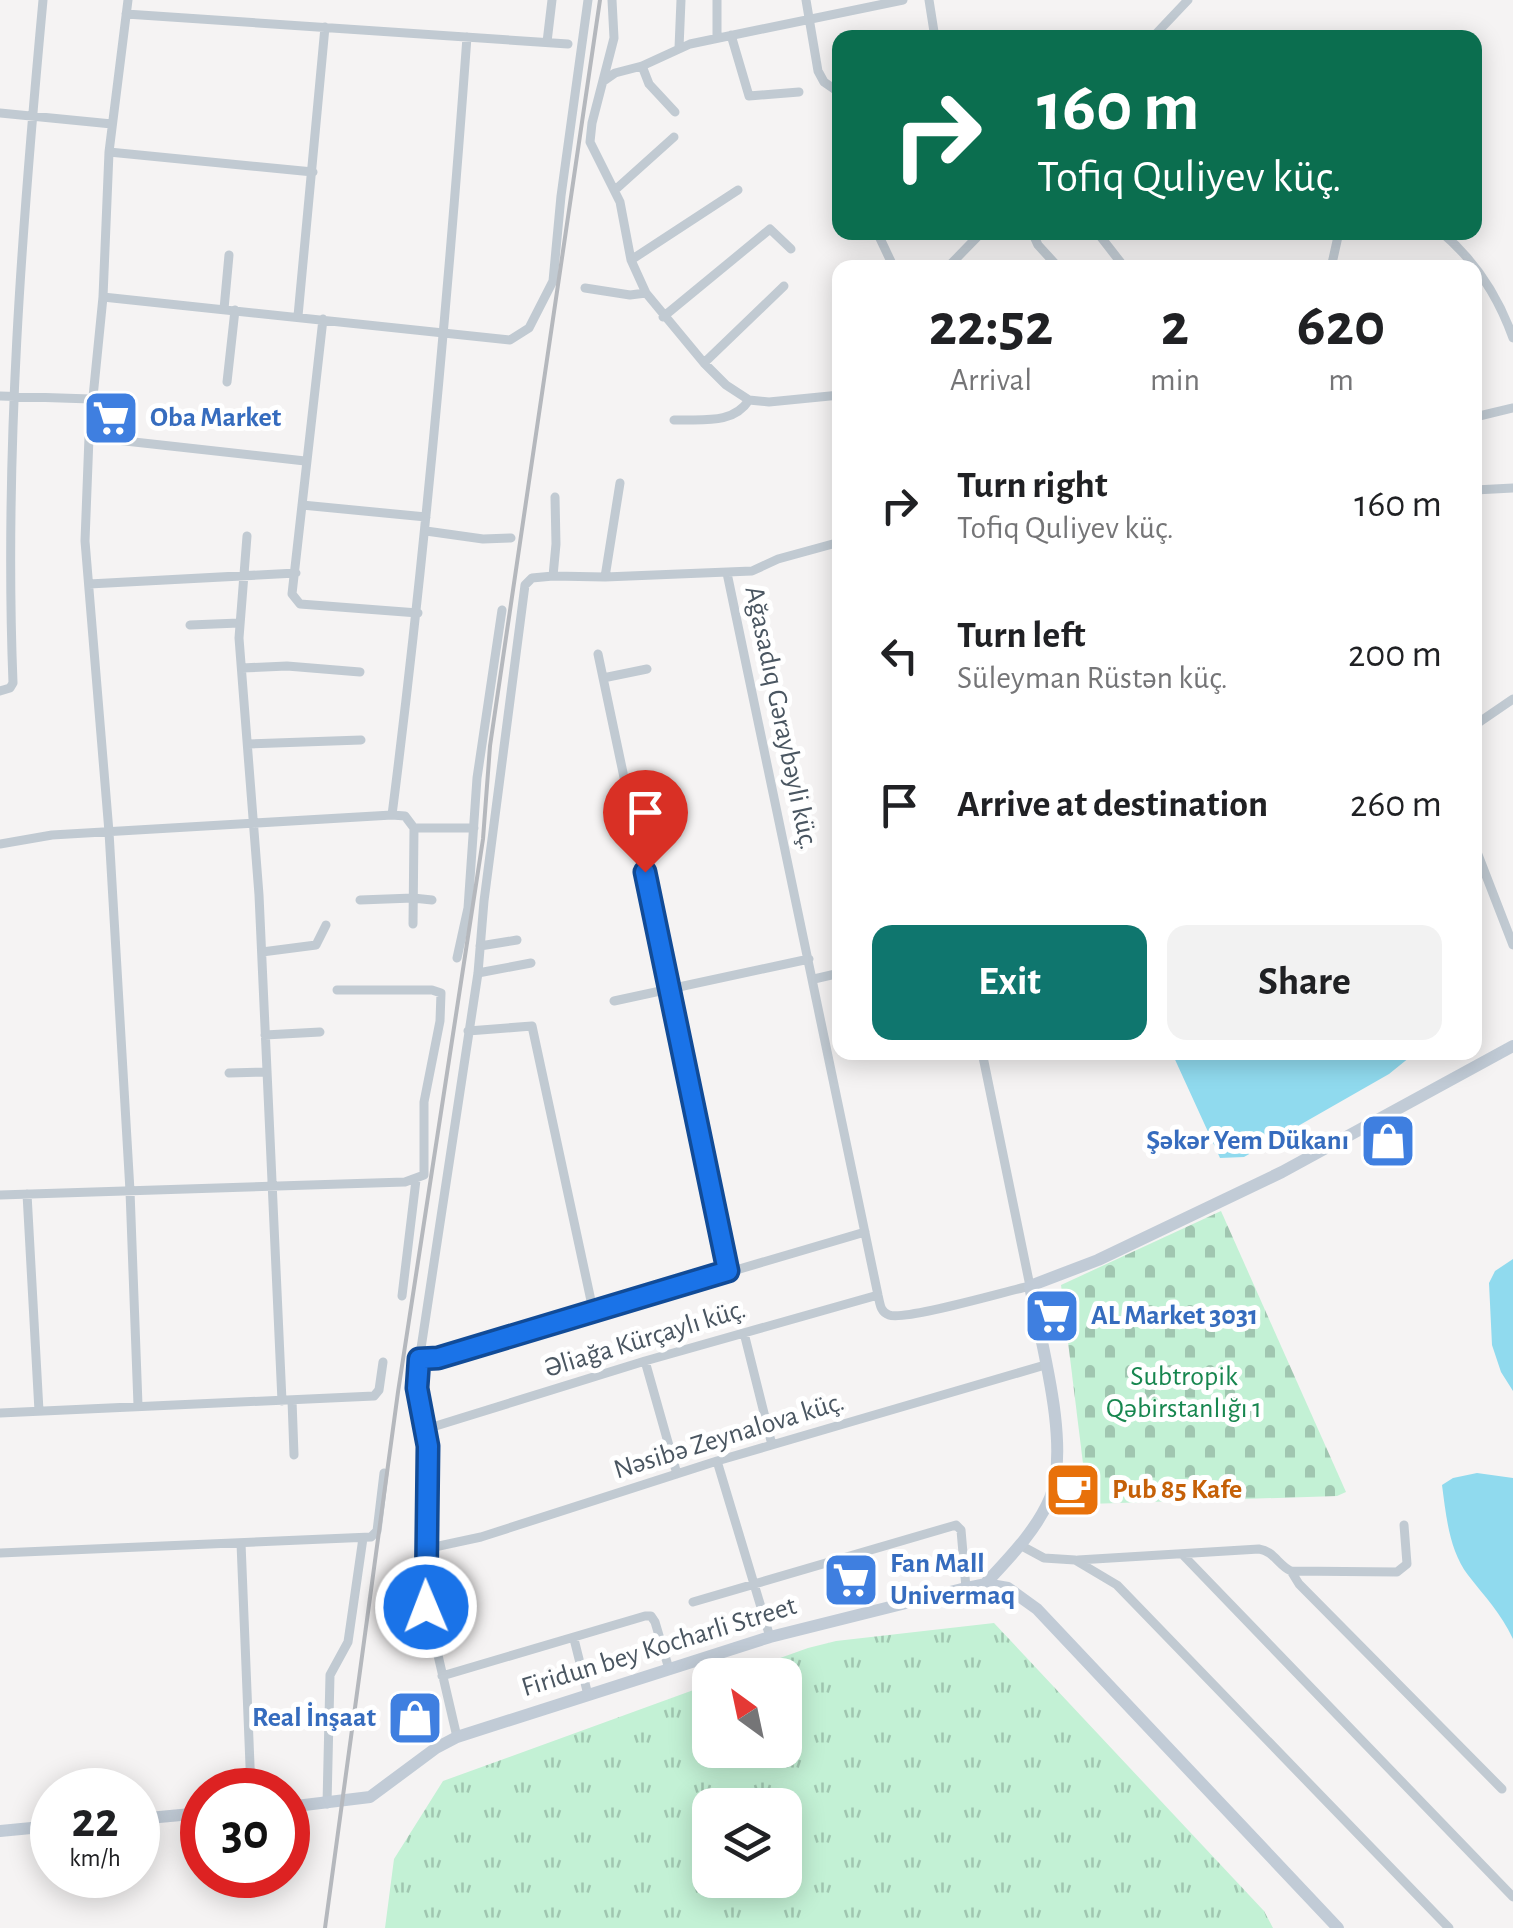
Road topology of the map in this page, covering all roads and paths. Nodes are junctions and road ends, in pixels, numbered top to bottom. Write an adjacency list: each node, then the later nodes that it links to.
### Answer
1 (43, 0): 29 (street)
2 (128, 0): 12 (street)
3 (552, 0): 20 (street)
4 (588, 0): 54 (street)
5 (612, 0): 24 (street)
6 (681, 0): 22 (street)
7 (716, 0): 19 (street)
8 (806, 0): 13 (street)
9 (903, 0): 13 (street)
10 (929, 0): 15 (street)
11 (1188, 0): 16 (street)
12 (126, 14): 14 (street); 30 (street)
13 (808, 18): 17 (street); 25 (street)
14 (325, 27): 18 (street); 33 (street)
15 (934, 30)
16 (1160, 30)
17 (732, 35): 19 (street); 26 (street)
18 (467, 37): 20 (street); 54 (street)
19 (716, 38): 22 (street)
20 (547, 42): 21 (street)
21 (568, 44)
22 (679, 48): 23 (street)
23 (642, 66): 24 (street); 27 (street)
24 (605, 80): 34 (street)
25 (832, 87)
26 (799, 92)
27 (675, 112)
28 (0, 113): 29 (street)
29 (32, 116): 30 (street); 59 (street)
30 (112, 124): 32 (street)
31 (674, 136): 34 (street)
32 (109, 152): 33 (street); 49 (street)
33 (313, 172): 51 (street)
34 (615, 190): 41 (street)
35 (738, 190): 41 (street)
36 (974, 240): 42 (street)
37 (1036, 240): 43 (street)
38 (1450, 240): 44 (street)
39 (791, 249): 52 (street)
40 (229, 254): 50 (street)
41 (632, 260): 48 (street)
42 (954, 260)
43 (1052, 260)
44 (1471, 260)
45 (1482, 274): 55 (street)
46 (784, 286): 56 (street)
47 (586, 288): 48 (street)
48 (646, 292): 52 (street)
49 (102, 298): 50 (street); 61 (street)
50 (229, 309): 51 (street); 57 (street)
51 (298, 316): 53 (street)
52 (663, 317): 56 (street)
53 (323, 319): 54 (street); 67 (street)
54 (445, 333): 73 (street)
55 (1513, 338)
56 (704, 363): 62 (street)
57 (227, 382)
58 (0, 396): 59 (street)
59 (15, 396): 61 (street); 93 (street)
60 (832, 396): 62 (street)
61 (92, 399): 66 (street)
62 (749, 400): 65 (street)
63 (1513, 408): 64 (street)
64 (1482, 415)
65 (674, 420)
66 (89, 436): 67 (street); 83 (street)
67 (305, 461): 72 (street)
68 (620, 483): 82 (street)
69 (1513, 488): 70 (street)
70 (1482, 490)
71 (555, 497): 81 (street)
72 (302, 505): 73 (street); 78 (street)
73 (426, 518): 74 (street)
74 (426, 531): 76 (street); 85 (street)
75 (247, 536): 79 (street)
76 (511, 538)
77 (832, 544): 80 (street)
78 (296, 573): 79 (street); 85 (street)
79 (243, 574): 83 (street); 86 (street)
80 (727, 574): 82 (street); 115 (street, Ağasadıq Gəraybəyli küç.)
81 (552, 576): 82 (street); 111 (street)
82 (605, 577)
83 (89, 584): 102 (street)
84 (502, 610): 101 (street)
85 (418, 613): 98 (street)
86 (239, 622): 87 (street); 89 (street)
87 (190, 625)
88 (598, 654): 92 (street)
89 (242, 668): 91 (street); 97 (street)
90 (647, 669): 92 (street)
91 (360, 672)
92 (603, 678): 120 (street)
93 (0, 690)
94 (1513, 698): 95 (street)
95 (1482, 720)
96 (361, 740): 97 (street)
97 (248, 744): 99 (street)
98 (392, 815): 99 (street); 100 (street)
99 (255, 825): 102 (street); 113 (street)
100 (414, 828): 101 (street); 105 (street)
101 (474, 828): 114 (street)
102 (108, 832): 103 (street); 132 (street)
103 (0, 844)
104 (1482, 865): 112 (street)
105 (413, 898): 106 (street); 107 (street); 108 (street)
106 (360, 900)
107 (432, 900)
108 (413, 924)
109 (326, 925): 113 (street)
110 (517, 940): 111 (street)
111 (480, 946): 117 (street)
112 (1513, 946)
113 (262, 952): 125 (street)
114 (457, 958)
115 (809, 958): 119 (street, Ağasadıq Gəraybəyli küç.); 120 (street)
116 (532, 964): 117 (street)
117 (478, 973): 123 (street)
118 (832, 975): 119 (street)
119 (814, 979): 135 (street, Ağasadıq Gəraybəyli küç.)
120 (670, 988): 122 (street); 136 (street)
121 (337, 990): 130 (street)
122 (614, 1000)
123 (468, 1031): 140 (street); 142 (street)
124 (320, 1032): 125 (street)
125 (265, 1034): 128 (street)
126 (1513, 1046): 137 (street)
127 (984, 1060): 137 (street)
128 (267, 1072): 129 (street); 131 (street)
129 (228, 1074)
130 (416, 1180): 131 (street); 139 (street)
131 (274, 1184): 132 (street); 146 (street)
132 (130, 1191): 133 (street); 147 (street)
133 (27, 1194): 134 (street); 148 (street)
134 (0, 1195)
135 (865, 1232): 136 (street); 138 (street, Ağasadıq Gəraybəyli küç.)
136 (728, 1271): 140 (street)
137 (1030, 1286): 138 (street); 145 (street)
138 (878, 1295): 141 (street, Əliağa Kürçaylı küç.)
139 (402, 1296)
140 (593, 1310): 142 (street)
141 (744, 1333): 143 (street, Əliağa Kürçaylı küç.); 151 (street)
142 (419, 1359): 150 (street)
143 (645, 1361): 150 (street, Əliağa Kürçaylı küç.); 155 (street)
144 (384, 1362): 146 (street)
145 (1045, 1365): 151 (street, Nəsibə Zeynalova küç.); 159 (street)
146 (287, 1400): 147 (street); 152 (street)
147 (138, 1406): 148 (street)
148 (39, 1411): 149 (street)
149 (0, 1413)
150 (426, 1429): 160 (street)
151 (772, 1444): 153 (street, Nəsibə Zeynalova küç.)
152 (294, 1455)
153 (717, 1461): 155 (street, Nəsibə Zeynalova küç.); 165 (street)
154 (384, 1473): 157 (street)
155 (678, 1474): 160 (street, Nəsibə Zeynalova küç.)
156 (1404, 1525): 164 (street)
157 (362, 1538): 158 (street); 177 (street)
158 (241, 1543): 161 (street); 175 (street)
159 (1020, 1546): 163 (street); 166 (street)
160 (425, 1549): 172 (street)
161 (0, 1553)
162 (1182, 1554): 163 (street); 164 (street); 181 (street)
163 (1075, 1560): 183 (street)
164 (1291, 1571): 176 (street)
165 (754, 1582): 167 (street); 168 (street); 169 (street)
166 (985, 1584): 167 (street, Firidun bey Kocharli Street); 182 (street)
167 (966, 1588): 169 (street, Firidun bey Kocharli Street)
168 (693, 1602)
169 (770, 1637): 171 (street, Firidun bey Kocharli Street)
170 (574, 1639): 171 (street); 172 (street); 173 (street)
171 (669, 1669): 173 (street, Firidun bey Kocharli Street)
172 (442, 1676): 174 (street)
173 (588, 1695): 174 (street, Firidun bey Kocharli Street)
174 (457, 1737): 177 (street, Firidun bey Kocharli Street)
175 (250, 1768)
176 (1502, 1789)
177 (327, 1804): 178 (street, Firidun bey Kocharli Street)
178 (310, 1805)
179 (30, 1828): 180 (street)
180 (0, 1831)
181 (1513, 1897)
182 (1338, 1928)
183 (1449, 1928)

